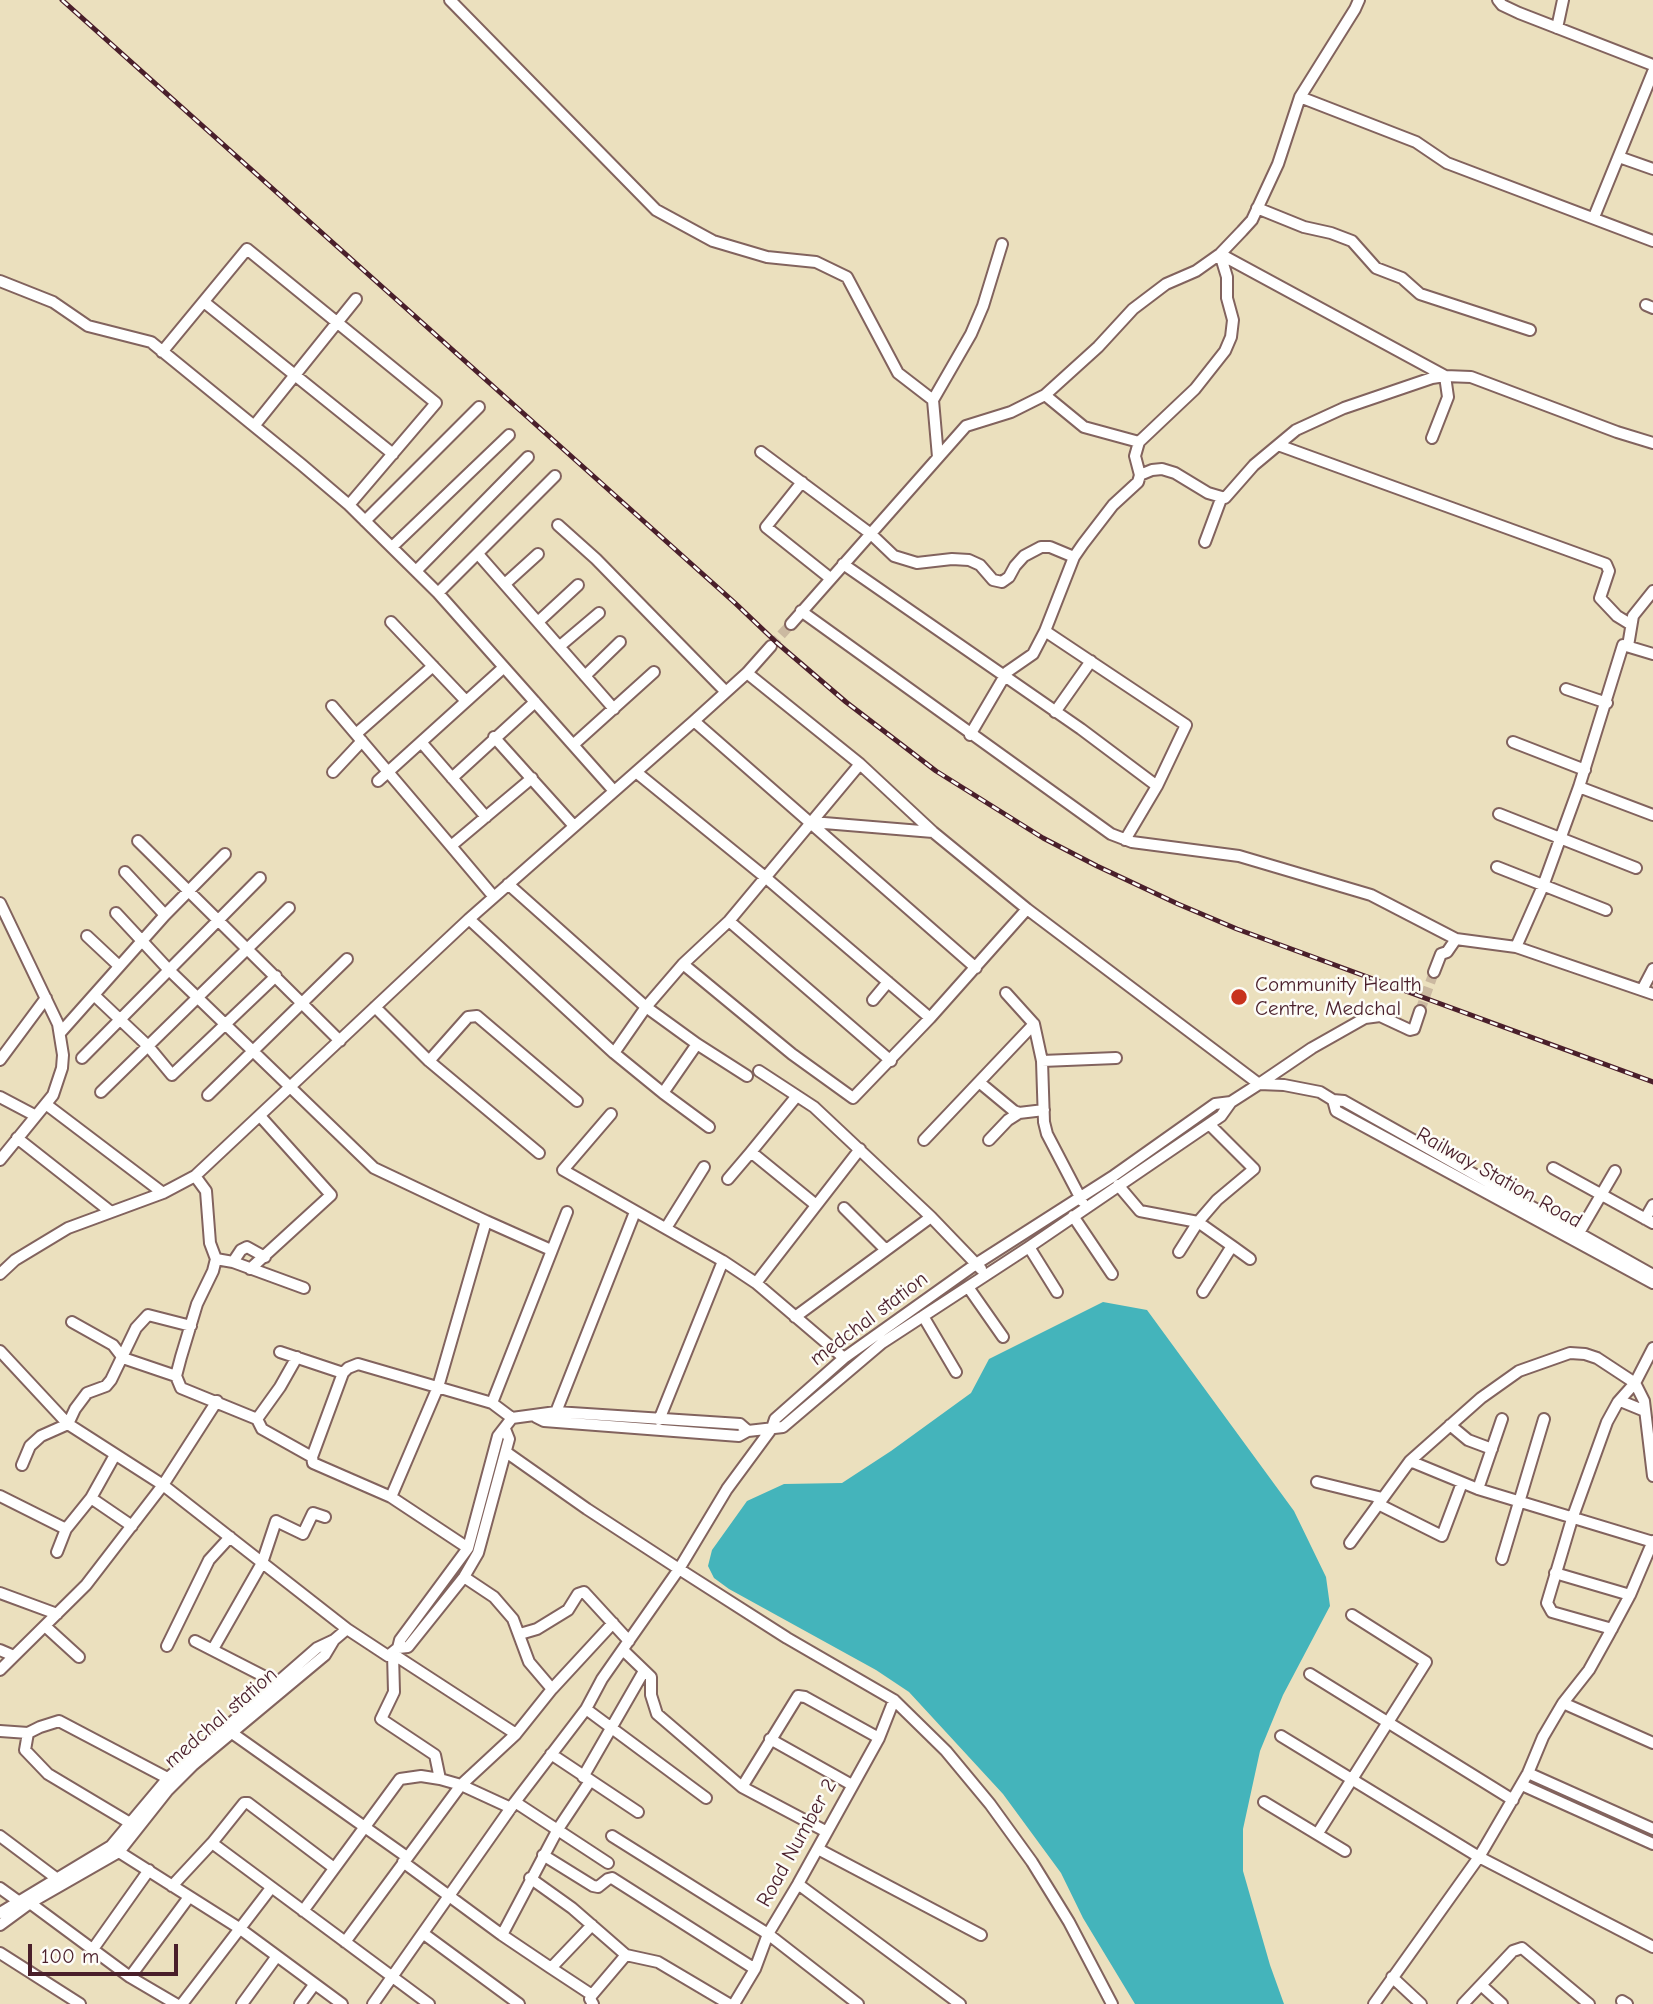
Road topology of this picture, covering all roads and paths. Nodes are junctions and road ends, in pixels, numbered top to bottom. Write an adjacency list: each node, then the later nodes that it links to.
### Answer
1 (450, 0): 27 (street)
2 (1359, 0): 8 (street)
3 (1498, 0): 5 (street)
4 (1563, 0): 5 (street)
5 (1558, 28): 6 (street)
6 (1653, 65)
7 (1653, 72): 9 (street)
8 (1300, 97): 13 (street); 14 (street)
9 (1640, 103): 10 (street); 11 (street)
10 (1653, 105)
11 (1619, 157): 12 (street); 14 (street)
12 (1653, 169)
13 (1257, 208): 17 (street); 22 (street)
14 (1594, 217): 15 (street)
15 (1653, 241)
16 (1002, 244): 27 (street)
17 (1220, 254): 25 (street); 26 (street); 32 (street)
18 (0, 281): 23 (street)
19 (356, 299): 21 (street)
20 (204, 302): 21 (street); 23 (street); 24 (street)
21 (337, 323): 24 (street); 36 (street)
22 (1530, 330)
23 (162, 352): 29 (street)
24 (295, 375): 29 (street); 36 (street)
25 (1445, 376): 31 (street); 33 (street); 34 (street)
26 (1045, 395): 32 (street); 38 (street)
27 (933, 401): 38 (street)
28 (479, 407): 44 (street)
29 (254, 425): 43 (street)
30 (509, 435): 48 (street)
31 (1432, 438)
32 (1139, 442): 39 (street)
33 (1653, 443)
34 (1278, 445): 42 (street); 64 (street)
35 (761, 452): 41 (street)
36 (393, 454): 43 (street)
37 (528, 457): 53 (street)
38 (938, 457): 46 (street)
39 (1140, 475): 42 (street); 51 (street)
40 (555, 476): 49 (street)
41 (802, 482): 46 (street); 54 (street)
42 (1221, 499): 47 (street)
43 (349, 505): 44 (street)
44 (365, 521): 48 (street)
45 (558, 525): 79 (street)
46 (871, 534): 51 (street); 52 (street)
47 (1205, 542)
48 (392, 547): 53 (street)
49 (478, 554): 55 (street); 58 (street)
50 (538, 554): 55 (street)
51 (1074, 557): 65 (street)
52 (843, 564): 54 (street); 77 (street)
53 (416, 571): 58 (street)
54 (830, 578): 59 (street)
55 (506, 583): 61 (street)
56 (578, 585): 61 (street)
57 (1653, 591): 64 (street)
58 (438, 593): 73 (street)
59 (801, 611): 63 (street); 87 (street)
60 (599, 612): 67 (street)
61 (538, 621): 67 (street)
62 (391, 622): 72 (street)
63 (791, 624)
64 (1630, 624): 69 (street)
65 (1045, 631): 71 (street); 77 (street)
66 (620, 642): 76 (street)
67 (560, 646): 76 (street)
68 (771, 646): 75 (street)
69 (1628, 646): 70 (street); 82 (street)
70 (1653, 654)
71 (1091, 661): 85 (street); 101 (street)
72 (433, 666): 80 (street); 89 (street)
73 (503, 668): 80 (street); 81 (street)
74 (653, 672): 84 (street)
75 (747, 673): 79 (street); 93 (street)
76 (585, 676): 84 (street)
77 (1004, 677): 85 (street); 87 (street)
78 (1566, 689): 82 (street)
79 (726, 692): 86 (street)
80 (466, 701): 90 (street)
81 (535, 702): 88 (street); 92 (street)
82 (1606, 703): 94 (street)
83 (332, 706): 89 (street)
84 (614, 709): 92 (street)
85 (1055, 712): 101 (street)
86 (694, 721): 97 (street); 107 (street)
87 (970, 735): 111 (street)
88 (495, 737): 98 (street); 99 (street)
89 (359, 738): 95 (street); 96 (street)
90 (421, 742): 96 (street); 98 (street)
91 (1513, 742): 94 (street)
92 (573, 745): 103 (street)
93 (860, 764): 107 (street); 109 (street)
94 (1585, 770): 102 (street)
95 (333, 772)
96 (388, 772): 100 (street); 113 (street)
97 (636, 772): 103 (street); 118 (street)
98 (452, 778): 106 (street)
99 (532, 778): 106 (street); 108 (street)
100 (378, 781)
101 (1157, 786): 111 (street)
102 (1579, 787): 105 (street); 110 (street)
103 (614, 791): 108 (street)
104 (1499, 814): 110 (street)
105 (1653, 815)
106 (486, 817): 113 (street)
107 (812, 822): 109 (street); 118 (street); 143 (street)
108 (574, 826): 120 (street)
109 (933, 832): 126 (street)
110 (1561, 839): 116 (street); 121 (street)
111 (1125, 840): 133 (street)
112 (138, 841): 122 (street)
113 (451, 846): 123 (street)
114 (225, 854): 122 (street)
115 (1497, 867): 121 (street)
116 (1636, 868)
117 (125, 872): 129 (street)
118 (765, 877): 132 (street); 148 (street)
119 (260, 878): 131 (street)
120 (508, 884): 123 (street); 157 (street)
121 (1543, 886): 127 (street); 137 (street)
122 (188, 892): 129 (street); 131 (street)
123 (494, 897): 130 (street)
124 (0, 904): 153 (street)
125 (289, 908): 138 (street)
126 (1027, 909): 143 (street); 178 (street)
127 (1606, 910)
128 (116, 913): 136 (street)
129 (165, 915): 136 (street)
130 (469, 919): 156 (street); 168 (street)
131 (218, 921): 138 (street); 145 (street)
132 (729, 921): 141 (street); 173 (street)
133 (1441, 932): 135 (street); 139 (street)
134 (87, 936): 142 (street)
135 (1456, 939): 137 (street); 139 (street)
136 (141, 941): 142 (street); 145 (street)
137 (1516, 947): 149 (street)
138 (248, 948): 147 (street); 152 (street)
139 (1441, 954): 146 (street)
140 (348, 959): 155 (street)
141 (683, 964): 157 (street); 173 (street)
142 (119, 966): 151 (street)
143 (976, 968): 159 (street)
144 (1653, 969): 149 (street)
145 (169, 970): 152 (street); 160 (street)
146 (1434, 972)
147 (276, 976): 155 (street); 161 (street)
148 (888, 982): 154 (street); 159 (street)
149 (1648, 992)
150 (1006, 993): 162 (street)
151 (94, 995): 160 (street); 163 (street)
152 (198, 997): 161 (street); 166 (street)
153 (46, 998): 163 (street); 171 (street)
154 (873, 1000)
155 (303, 1002): 164 (street); 167 (street)
156 (375, 1007): 164 (street); 172 (street)
157 (646, 1007): 165 (street); 168 (street)
158 (1420, 1011): 178 (street)
159 (930, 1018): 173 (street)
160 (121, 1019): 166 (street); 169 (street)
161 (226, 1024): 166 (street); 167 (street)
162 (1034, 1024): 174 (street); 177 (street)
163 (61, 1032): 187 (street)
164 (340, 1041): 179 (street)
165 (697, 1044): 176 (street); 181 (street)
166 (148, 1046): 180 (street)
167 (254, 1050): 179 (street); 182 (street)
168 (614, 1053): 181 (street)
169 (82, 1058)
170 (1115, 1058): 174 (street)
171 (0, 1060)
172 (429, 1061): 185 (street); 200 (street)
173 (891, 1061)
174 (1042, 1061): 188 (street)
175 (759, 1071): 184 (street)
176 (747, 1076)
177 (979, 1082): 190 (street); 196 (street)
178 (1259, 1084): 186 (street); 224 (street, Railway Station Road)
179 (290, 1088): 192 (street); 220 (street)
180 (101, 1092)
181 (663, 1093): 194 (street)
182 (208, 1096)
183 (0, 1097): 191 (street)
184 (796, 1097): 198 (street); 199 (street)
185 (577, 1101)
186 (1231, 1102): 193 (street); 210 (street, medchal station)
187 (47, 1105): 191 (street); 208 (street)
188 (1044, 1110): 190 (street); 210 (street)
189 (611, 1114): 217 (street)
190 (1019, 1114): 197 (street)
191 (36, 1116): 195 (street)
192 (260, 1116): 205 (street); 230 (street)
193 (1209, 1124): 207 (street); 222 (street)
194 (709, 1127)
195 (17, 1138): 201 (street); 215 (street)
196 (924, 1140)
197 (989, 1140)
198 (860, 1149): 212 (street); 219 (street)
199 (751, 1152): 206 (street); 212 (street)
200 (539, 1153)
201 (0, 1160)
202 (704, 1167): 223 (street)
203 (1553, 1168): 209 (street)
204 (1615, 1171): 209 (street)
205 (195, 1176): 208 (street); 231 (street)
206 (729, 1179)
207 (1118, 1185): 214 (street); 222 (street)
208 (163, 1193): 215 (street)
209 (1602, 1195): 221 (street); 224 (street)
210 (1081, 1197): 214 (street); 235 (street, medchal station)
211 (1653, 1205): 221 (street)
212 (816, 1206): 241 (street)
213 (845, 1208): 228 (street)
214 (1085, 1208): 218 (street)
215 (111, 1212): 237 (street)
216 (567, 1212): 227 (street)
217 (635, 1212): 223 (street); 267 (street)
218 (1073, 1216): 226 (street); 239 (street)
219 (931, 1217): 228 (street); 235 (street)
220 (486, 1221): 227 (street); 262 (street)
221 (1649, 1221)
222 (1198, 1222): 225 (street); 229 (street)
223 (666, 1228): 233 (street)
224 (1576, 1237): 240 (street, Railway Station Road); 242 (street, Railway Station Road)
225 (1232, 1246): 232 (street); 246 (street)
226 (1029, 1247): 238 (street); 245 (street)
227 (551, 1250): 265 (street)
228 (886, 1250): 248 (street)
229 (1179, 1252)
230 (265, 1257): 234 (street); 236 (street)
231 (216, 1259): 234 (street); 250 (street)
232 (1250, 1259)
233 (723, 1261): 241 (street); 273 (street)
234 (233, 1262): 236 (street)
235 (976, 1264): 238 (street); 257 (street, medchal station)
236 (250, 1269): 244 (street)
237 (0, 1274)
238 (987, 1274): 243 (street)
239 (1112, 1274)
240 (1653, 1275)
241 (756, 1283): 248 (street)
242 (1653, 1283)
243 (968, 1287): 247 (street); 251 (street)
244 (304, 1288)
245 (1057, 1292)
246 (1203, 1292)
247 (923, 1316): 258 (street); 276 (street)
248 (795, 1317): 257 (street)
249 (72, 1322): 256 (street)
250 (191, 1326): 256 (street); 260 (street)
251 (1003, 1337)
252 (1653, 1349): 261 (street)
253 (0, 1352): 274 (street)
254 (280, 1352): 255 (street)
255 (297, 1357): 259 (street); 270 (street)
256 (123, 1358): 260 (street); 274 (street)
257 (844, 1358): 276 (street, medchal station)
258 (956, 1372)
259 (343, 1373): 262 (street); 282 (street)
260 (176, 1376): 263 (street)
261 (1635, 1383): 264 (street); 266 (street); 275 (street)
262 (438, 1387): 265 (street); 291 (street)
263 (217, 1401): 270 (street); 288 (street)
264 (1618, 1402): 266 (street); 296 (street)
265 (492, 1404): 269 (street)
266 (1645, 1411): 285 (street)
267 (556, 1412): 268 (street); 273 (street)
268 (536, 1416): 269 (street); 278 (street)
269 (512, 1418): 277 (street)
270 (257, 1419): 282 (street)
271 (1502, 1419): 279 (street)
272 (1544, 1419): 294 (street)
273 (659, 1420): 278 (street)
274 (68, 1424): 281 (street); 284 (street)
275 (1450, 1425): 279 (street); 283 (street)
276 (772, 1428): 278 (street); 306 (street, medchal station)
277 (505, 1429): 280 (street); 302 (street)
278 (748, 1431)
279 (1492, 1449): 289 (street)
280 (506, 1452): 306 (street); 308 (street)
281 (115, 1454): 288 (street); 292 (street)
282 (312, 1457): 291 (street)
283 (1410, 1461): 287 (street); 293 (street)
284 (22, 1465)
285 (1653, 1475)
286 (1317, 1482): 293 (street)
287 (1462, 1483): 289 (street); 293 (street)
288 (163, 1485): 297 (street); 299 (street)
289 (1478, 1489): 294 (street)
290 (0, 1496): 298 (street)
291 (391, 1497): 302 (street)
292 (91, 1498): 297 (street); 298 (street)
293 (1380, 1501): 301 (street)
294 (1519, 1502): 296 (street); 304 (street)
295 (325, 1517): 305 (street)
296 (1572, 1519): 300 (street); 307 (street)
297 (132, 1526): 311 (street)
298 (66, 1529): 303 (street)
299 (230, 1538): 305 (street); 320 (street)
300 (1653, 1541): 310 (street)
301 (1350, 1543)
302 (468, 1548): 324 (street)
303 (57, 1552)
304 (1502, 1559)
305 (262, 1563): 315 (street); 322 (street)
306 (679, 1569): 321 (street, medchal station); 332 (street)
307 (1555, 1573): 310 (street); 316 (street)
308 (464, 1577): 317 (street); 324 (street)
309 (0, 1593): 311 (street)
310 (1630, 1595): 316 (street)
311 (57, 1614): 314 (street)
312 (1352, 1615): 335 (street)
313 (613, 1623): 317 (street); 321 (street); 331 (street)
314 (44, 1626): 325 (street); 326 (street)
315 (347, 1629): 318 (street, medchal station); 324 (street)
316 (1612, 1629): 333 (street)
317 (520, 1634): 331 (street)
318 (334, 1640): 330 (street, medchal station); 339 (street, medchal station)
319 (195, 1641): 322 (street)
320 (167, 1646)
321 (626, 1646): 328 (street); 334 (street, medchal station)
322 (213, 1649): 330 (street)
323 (0, 1650): 325 (street)
324 (396, 1651): 340 (street); 347 (street)
325 (14, 1656): 327 (street)
326 (79, 1657)
327 (0, 1670)
328 (645, 1671): 336 (street); 354 (street)
329 (1310, 1674): 335 (street)
330 (277, 1683): 349 (street, medchal station)
331 (552, 1689): 340 (street)
332 (894, 1700): 342 (street, Road Number 2); 424 (street)
333 (1563, 1703): 344 (street); 346 (street)
334 (586, 1709): 336 (street); 345 (street, medchal station)
335 (1387, 1721): 350 (street); 356 (street)
336 (612, 1726): 348 (street); 355 (street)
337 (0, 1731): 338 (street)
338 (28, 1733): 349 (street); 360 (street)
339 (232, 1733): 349 (street, medchal station); 361 (street)
340 (516, 1734): 351 (street)
341 (1281, 1736): 350 (street)
342 (879, 1738): 343 (street); 352 (street, Road Number 2)
343 (771, 1739): 352 (street); 354 (street)
344 (1653, 1743)
345 (551, 1754): 348 (street); 358 (street, medchal station)
346 (1528, 1773): 353 (street); 363 (street)
347 (440, 1779): 351 (street); 361 (street)
348 (586, 1779): 359 (street); 362 (street)
349 (172, 1780): 360 (street, medchal station); 372 (street, medchal station)
350 (1351, 1780): 365 (street); 374 (street)
351 (461, 1785): 358 (street); 375 (street)
352 (852, 1785): 364 (street, Road Number 2)
353 (1522, 1785): 356 (street); 369 (street)
354 (742, 1787): 364 (street)
355 (706, 1798)
356 (1513, 1800): 374 (street)
357 (1264, 1802): 365 (street)
358 (513, 1805): 362 (street); 385 (street, medchal station)
359 (638, 1812)
360 (130, 1823): 379 (street, medchal station)
361 (364, 1826): 375 (street); 377 (street)
362 (558, 1829): 373 (street); 376 (street)
363 (1653, 1829)
364 (827, 1832): 370 (street, Road Number 2)
365 (1318, 1833): 371 (street)
366 (0, 1836): 379 (street)
367 (612, 1836): 395 (street)
368 (212, 1843): 377 (street); 382 (street); 384 (street)
369 (1653, 1844)
370 (818, 1849): 381 (street, Road Number 2); 397 (street)
371 (1345, 1851)
372 (119, 1852): 378 (street); 388 (street, medchal station)
373 (543, 1855): 380 (street); 405 (street)
374 (1479, 1857): 399 (street); 408 (street)
375 (405, 1860): 385 (street); 398 (street)
376 (608, 1863)
377 (334, 1868): 389 (street)
378 (149, 1870): 382 (street); 400 (street)
379 (56, 1878): 387 (street, medchal station)
380 (530, 1878): 391 (street); 396 (street)
381 (798, 1884): 395 (street, Road Number 2); 423 (street)
382 (172, 1886): 386 (street)
383 (0, 1888): 387 (street)
384 (271, 1888): 389 (street); 393 (street)
385 (450, 1896): 394 (street, medchal station); 396 (street)
386 (189, 1897): 393 (street); 406 (street)
387 (18, 1901): 390 (street, medchal station)
388 (30, 1903): 392 (street, medchal station); 400 (street)
389 (303, 1911): 398 (street)
390 (0, 1913)
391 (592, 1924): 402 (street); 404 (street)
392 (0, 1925)
393 (239, 1928): 403 (street); 415 (street)
394 (424, 1934): 407 (street, medchal station); 421 (street)
395 (768, 1934): 405 (street, Road Number 2); 412 (street)
396 (502, 1935): 404 (street)
397 (981, 1935)
398 (345, 1942): 407 (street)
399 (1653, 1947)
400 (93, 1949): 406 (street)
401 (0, 1953): 413 (street)
402 (626, 1955): 411 (street); 422 (street)
403 (277, 1956): 409 (street); 416 (street)
404 (551, 1968): 411 (street)
405 (755, 1969): 422 (street, Road Number 2)
406 (130, 1977): 414 (street)
407 (394, 1977): 419 (street, medchal station); 420 (street)
408 (1392, 1977): 425 (street); 426 (street)
409 (314, 1985): 417 (street); 418 (street)
410 (1481, 1985): 427 (street); 428 (street); 429 (street)
411 (593, 1999)
412 (854, 2003)
413 (79, 2004)
414 (176, 2004)
415 (182, 2004)
416 (242, 2004)
417 (300, 2004)
418 (342, 2004)
419 (373, 2004)
420 (429, 2004)
421 (519, 2004)
422 (732, 2004)
423 (960, 2004)
424 (1112, 2004)
425 (1374, 2004)
426 (1421, 2004)
427 (1463, 2004)
428 (1502, 2004)
429 (1590, 2004)

